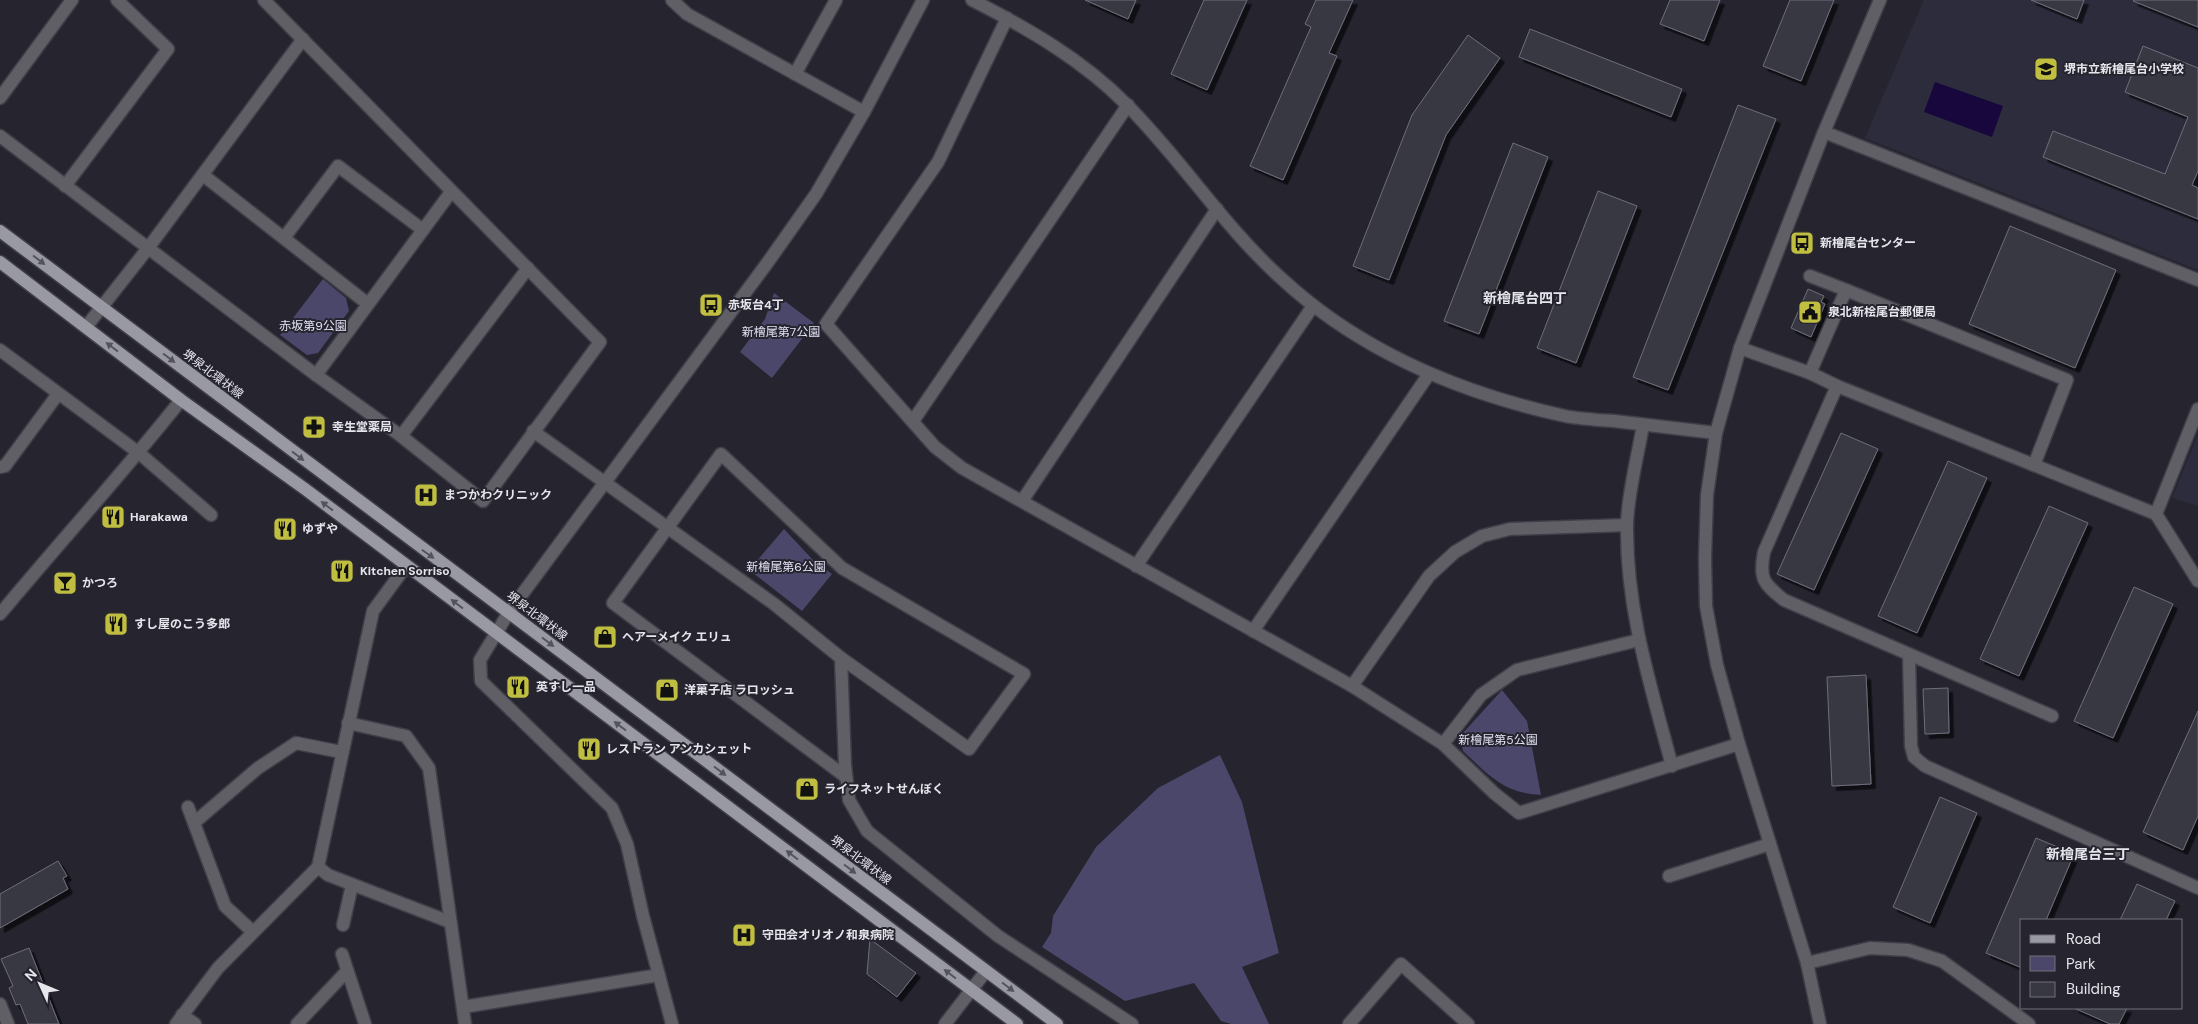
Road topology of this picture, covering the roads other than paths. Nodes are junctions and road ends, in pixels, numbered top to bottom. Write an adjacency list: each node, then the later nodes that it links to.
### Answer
1 (72, 0): 12 (street)
2 (117, 0): 18 (street)
3 (264, 0): 10 (street)
4 (672, 0): 11 (street)
5 (836, 0): 11 (street)
6 (923, 0): 14 (street)
7 (972, 0): 9 (street)
8 (1880, 0): 15 (street)
9 (1007, 18): 13 (street); 43 (street)
10 (304, 39): 17 (street); 19 (street)
11 (795, 74): 14 (street)
12 (0, 98)
13 (1128, 105): 20 (street); 43 (street)
14 (864, 112): 51 (street)
15 (1824, 132): 28 (street); 34 (street)
16 (0, 136): 18 (street)
17 (203, 174): 23 (street); 24 (street)
18 (65, 186): 24 (street)
19 (451, 192): 21 (street); 26 (street)
20 (1217, 209): 31 (street); 52 (street)
21 (424, 230): 23 (street); 30 (street)
22 (0, 231): 32 (main road, 堺泉北環状線, one-way to 32)
23 (284, 238): 30 (street)
24 (149, 247): 32 (street); 38 (street)
25 (0, 262): 33 (main road)
26 (528, 268): 45 (street); 47 (street)
27 (1810, 276): 29 (street)
28 (2198, 280)
29 (1846, 290): 36 (street); 49 (street)
30 (368, 304): 38 (street)
31 (1312, 306): 37 (street); 58 (street)
32 (102, 307): 33 (street); 60 (main road, 堺泉北環状線, one-way to 60)
33 (86, 327): 41 (main road, one-way to 33)
34 (1740, 348): 36 (street); 46 (street)
35 (0, 350): 40 (street)
36 (1810, 373): 39 (street)
37 (1429, 374): 44 (street); 62 (street)
38 (316, 375): 47 (street)
39 (1837, 386): 49 (street); 65 (street)
40 (58, 394): 48 (street); 50 (street)
41 (181, 400): 48 (street); 57 (main road, one-way to 41)
42 (2198, 409): 53 (street)
43 (912, 422): 52 (street)
44 (1643, 424): 46 (street); 55 (street)
45 (533, 431): 47 (street); 51 (street)
46 (1716, 432): 71 (street)
47 (401, 436)
48 (139, 453): 54 (street); 61 (street)
49 (2034, 465): 53 (street)
50 (0, 467)
51 (604, 484): 56 (street); 60 (street)
52 (1022, 501): 58 (street)
53 (2156, 514): 59 (street)
54 (211, 515)
55 (1627, 525): 64 (street); 67 (street)
56 (668, 527): 66 (street); 66 (street); 74 (street)
57 (406, 566): 63 (main road, one-way to 57); 69 (street)
58 (1136, 566): 62 (street)
59 (2198, 581)
60 (509, 612): 63 (street); 88 (main road, 堺泉北環状線, one-way to 88)
61 (0, 614)
62 (1253, 631): 67 (street)
63 (496, 632): 89 (street); 90 (main road, one-way to 63)
64 (1639, 640): 70 (street); 73 (street)
65 (1909, 655): 68 (street); 81 (street)
66 (841, 658): 74 (street)
67 (1352, 686): 70 (street)
68 (2052, 716)
69 (348, 723): 72 (street); 82 (street)
70 (1443, 744): 73 (street)
71 (1739, 744): 73 (street); 77 (street)
72 (342, 752): 76 (street); 78 (street)
73 (1672, 766)
74 (846, 777): 103 (street)
75 (188, 806): 76 (street)
76 (194, 822): 84 (street)
77 (1770, 844): 79 (street); 86 (street)
78 (318, 867): 80 (street); 84 (street)
79 (1669, 876)
80 (352, 885): 82 (street); 83 (street)
81 (2198, 888)
82 (450, 922): 92 (street)
83 (343, 925)
84 (253, 932): 93 (street)
85 (342, 954): 87 (street)
86 (1808, 963): 106 (street); 107 (street)
87 (347, 971): 96 (street); 97 (street)
88 (986, 971): 90 (street); 102 (main road, 堺泉北環状線, one-way to 102)
89 (659, 975): 92 (street); 99 (street)
90 (971, 990): 100 (street); 101 (main road)
91 (0, 1004): 94 (street)
92 (463, 1008): 98 (street)
93 (179, 1020): 95 (street)
94 (8, 1024)
95 (195, 1024)
96 (297, 1024)
97 (365, 1024)
98 (466, 1024)
99 (672, 1024)
100 (945, 1024)
101 (1017, 1024)
102 (1057, 1024)
103 (1132, 1024)
104 (1349, 1024): 105 (street)
105 (1468, 1024)
106 (1820, 1024)
107 (2029, 1024)

